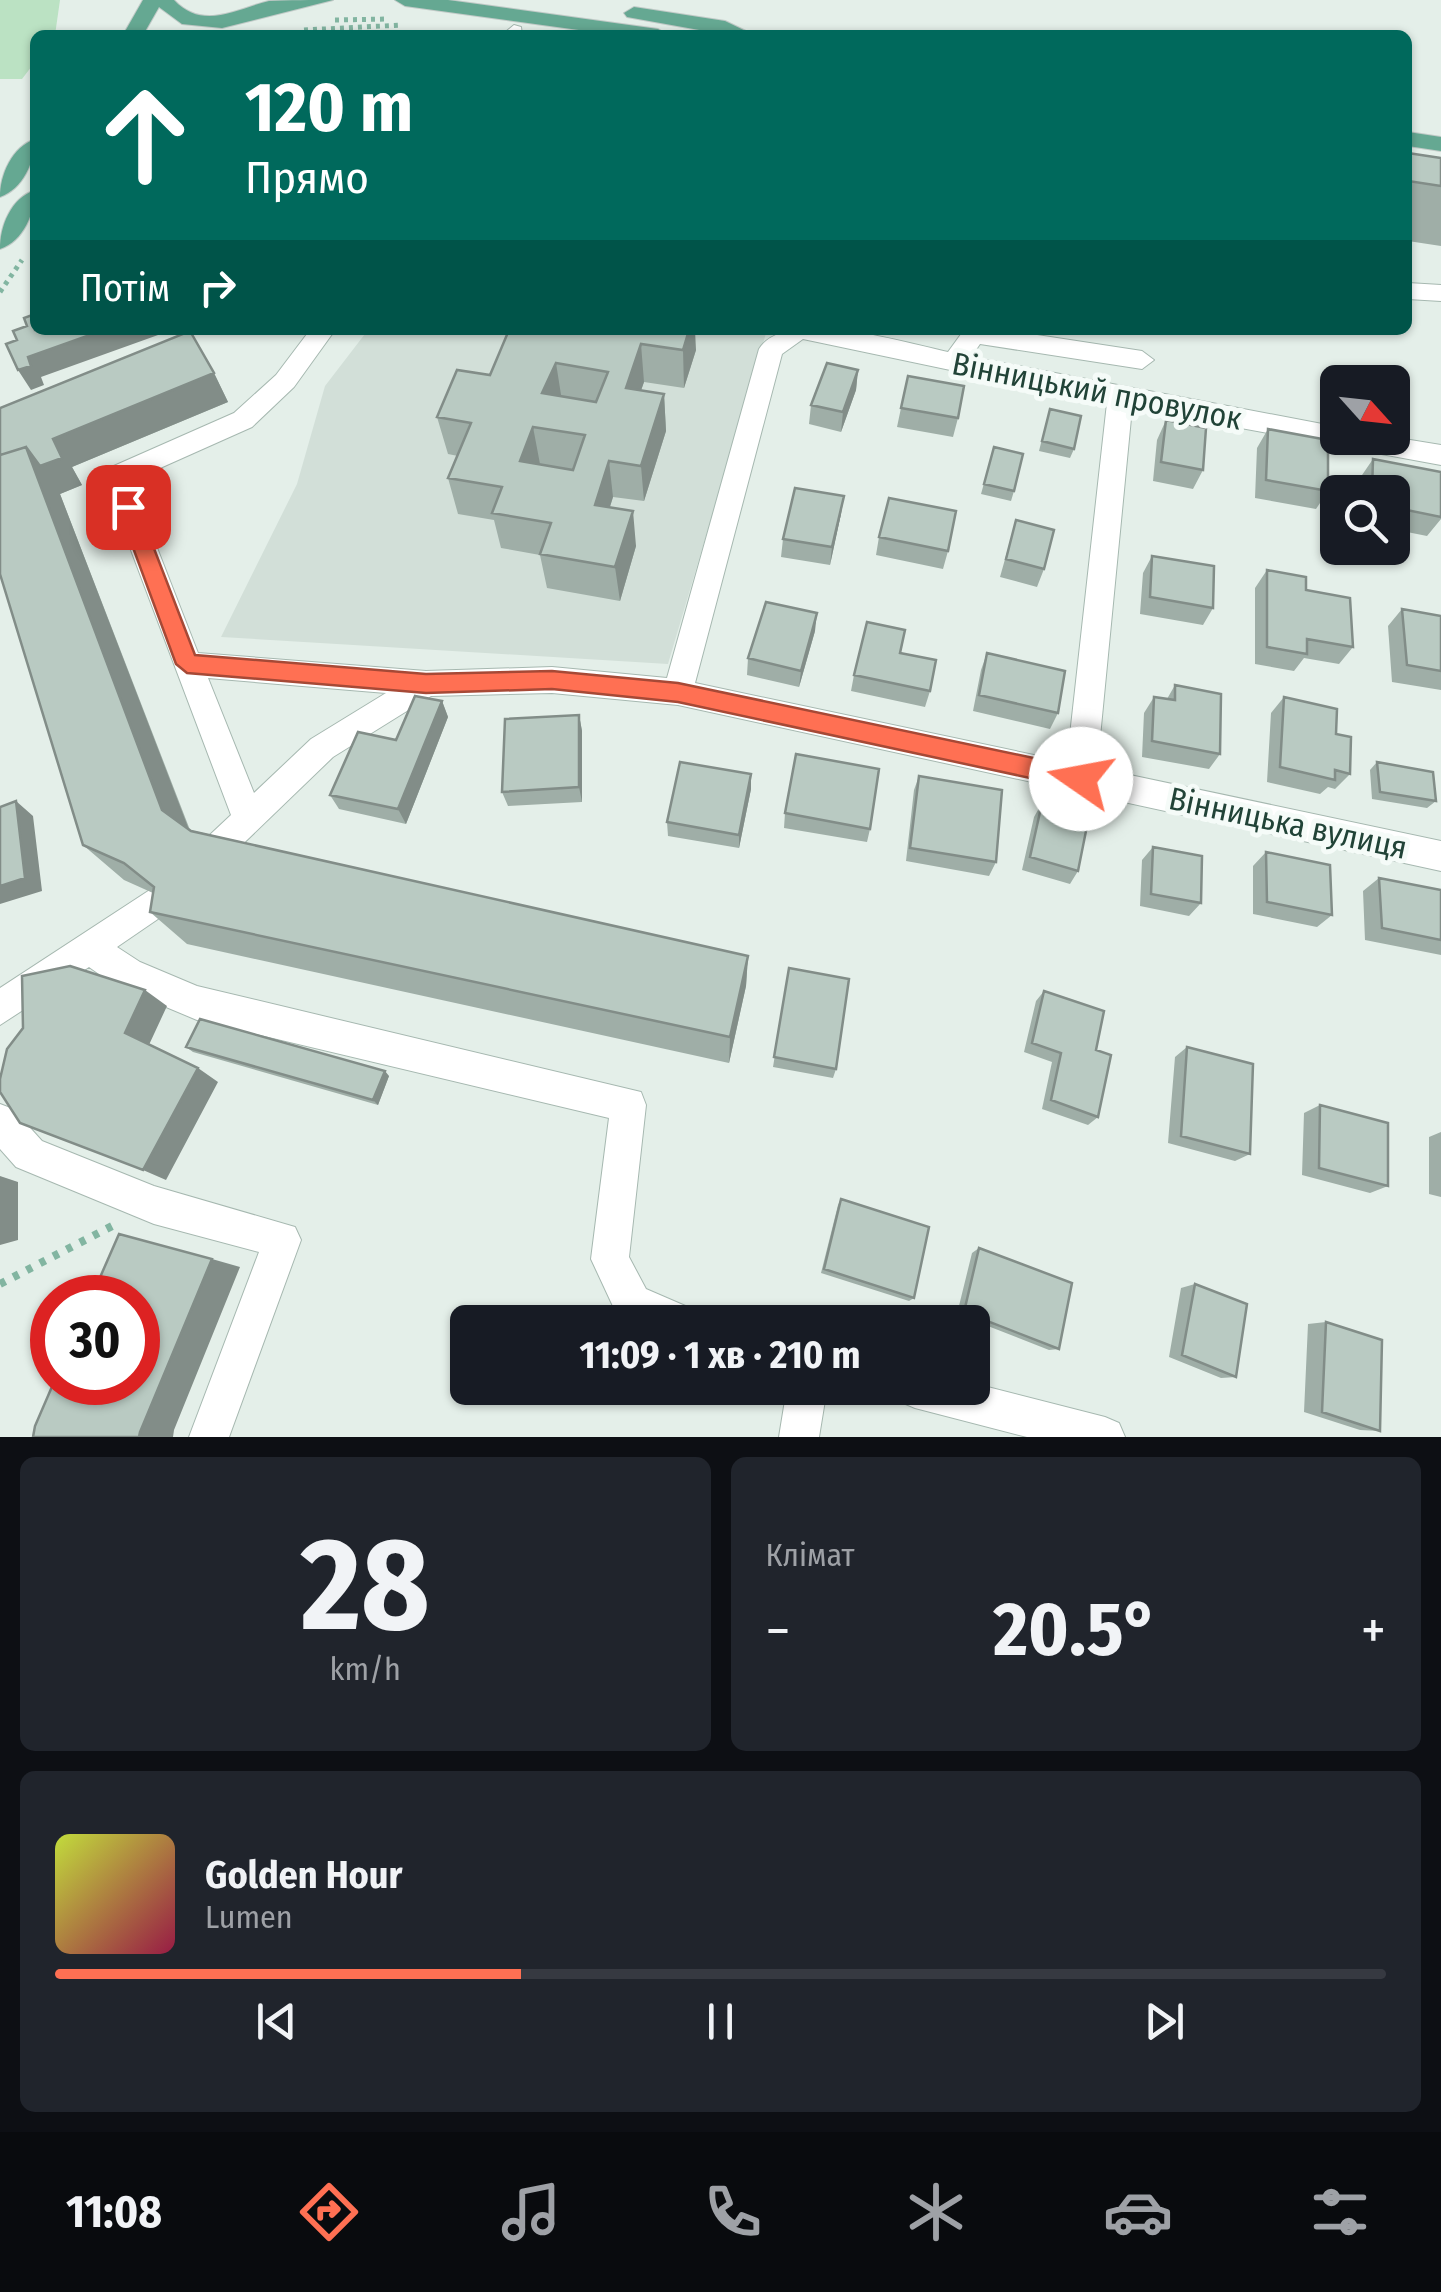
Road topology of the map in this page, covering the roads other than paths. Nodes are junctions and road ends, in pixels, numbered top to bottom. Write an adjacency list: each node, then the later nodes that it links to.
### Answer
1 (153, 0): 9 (main road)
2 (162, 0): 8 (main road)
3 (286, 0): 7 (main road)
4 (323, 0): 7 (main road)
5 (405, 0): 11 (main road)
6 (553, 0): 12 (main road)
7 (262, 13): 8 (main road)
8 (229, 23): 10 (main road)
9 (136, 30)
10 (214, 30)
11 (622, 30)
12 (732, 30)
13 (1412, 140): 14 (main road)
14 (1441, 144)
15 (30, 152): 16 (main road)
16 (0, 190)
17 (30, 203): 18 (main road)
18 (0, 241)
19 (1412, 291): 20 (street)
20 (1441, 293)
21 (319, 335): 32 (street)
22 (792, 335): 34 (street)
23 (822, 335): 27 (street, Вінницький провулок)
24 (973, 335): 27 (street)
25 (980, 335): 26 (street)
26 (1142, 360)
27 (953, 363): 28 (street, Вінницький провулок)
28 (1120, 397): 29 (street, Вінницький провулок); 35 (street)
29 (1320, 433)
30 (1410, 449): 31 (street, Вінницький провулок)
31 (1441, 455)
32 (187, 664): 33 (street, Вінницька вулиця); 36 (street)
33 (426, 684): 34 (street, Вінницька вулиця); 36 (street)
34 (678, 692): 35 (street, Вінницька вулиця)
35 (1081, 779): 38 (street, Вінницька вулиця)
36 (248, 819): 37 (street)
37 (208, 856)
38 (1441, 856)
39 (162, 898): 40 (street)
40 (89, 947): 41 (street); 43 (street)
41 (0, 1008)
42 (0, 1122): 46 (street)
43 (634, 1305)
44 (804, 1405): 47 (street)
45 (981, 1405): 48 (street)
46 (209, 1437)
47 (798, 1437)
48 (1105, 1437)

